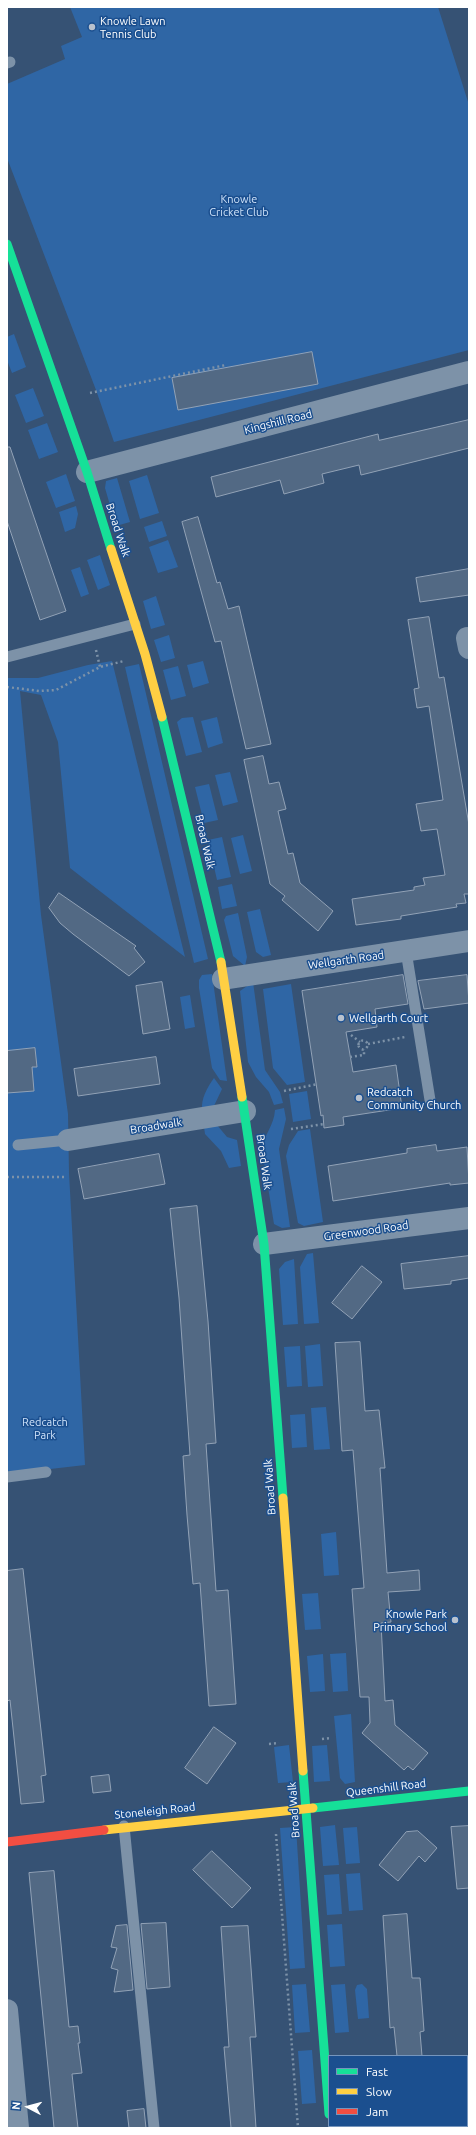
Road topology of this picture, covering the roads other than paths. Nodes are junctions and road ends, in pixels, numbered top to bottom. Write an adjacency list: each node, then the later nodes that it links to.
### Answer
1 (7, 244): 3 (street, Broad Walk)
2 (469, 372): 3 (street, Kingshill Road)
3 (87, 472): 4 (street, Broad Walk)
4 (135, 624): 5 (lane); 8 (street, Broad Walk)
5 (7, 657)
6 (469, 941): 7 (street, Wellgarth Road)
7 (406, 951): 8 (street, Wellgarth Road); 9 (lane)
8 (224, 979): 10 (street, Broad Walk)
9 (430, 1100)
10 (245, 1111): 11 (street, Broadwalk); 14 (street, Broad Walk)
11 (68, 1140): 12 (lane)
12 (18, 1145)
13 (469, 1218): 14 (street, Greenwood Road)
14 (264, 1244): 18 (street, Broad Walk)
15 (46, 1472): 16 (lane)
16 (7, 1477)
17 (469, 1790): 18 (street, Queenshill Road)
18 (306, 1809): 19 (street, Stoneleigh Road); 22 (street, Broad Walk)
19 (124, 1826): 20 (street, Stoneleigh Road); 24 (lane)
20 (7, 1842)
21 (7, 2010): 23 (street)
22 (328, 2101)
23 (18, 2128)
24 (154, 2128)

